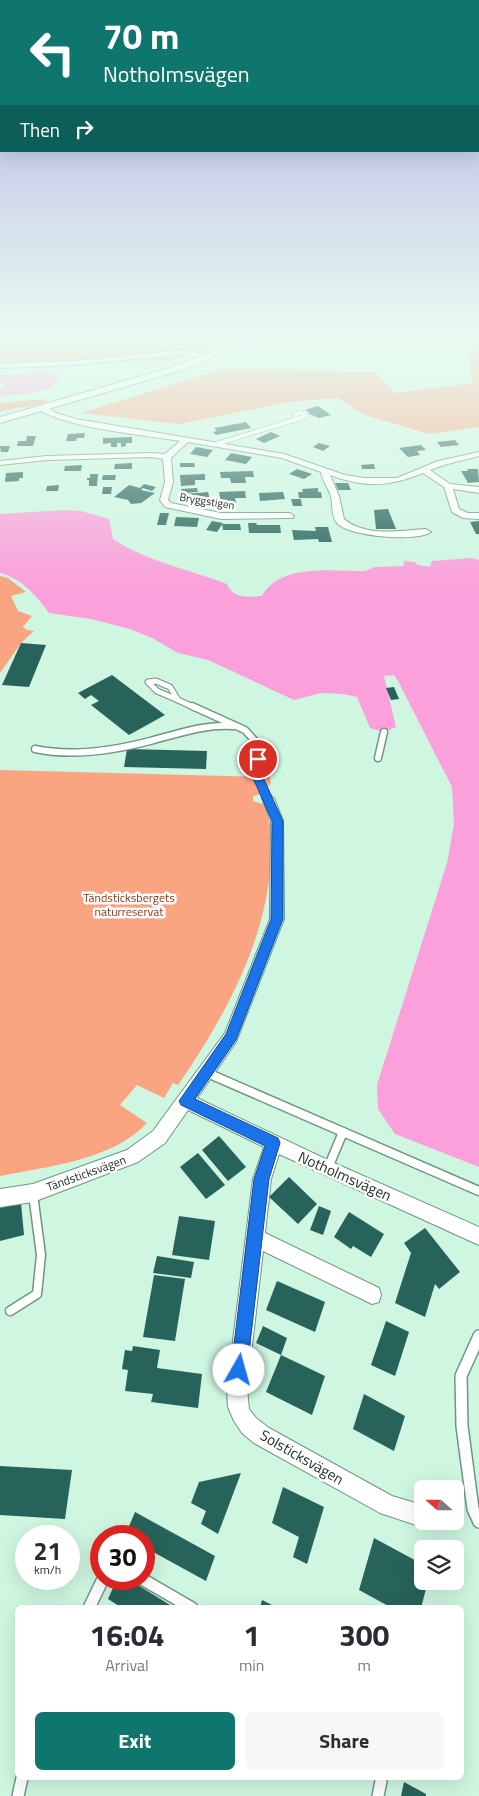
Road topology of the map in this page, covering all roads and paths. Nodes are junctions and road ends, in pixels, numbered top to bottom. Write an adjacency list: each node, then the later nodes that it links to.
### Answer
1 (80, 422): 3 (street)
2 (287, 422): 4 (lane)
3 (187, 439): 4 (street); 6 (street)
4 (216, 444): 8 (street)
5 (479, 454): 9 (street)
6 (167, 457): 7 (street); 12 (street, Bryggstigen)
7 (0, 463)
8 (325, 471): 9 (street); 14 (street)
9 (425, 471): 10 (street)
10 (448, 486): 11 (street); 13 (street)
11 (479, 490)
12 (290, 516)
13 (479, 516)
14 (426, 532)
15 (178, 700): 15 (lane); 16 (lane)
16 (241, 727): 18 (lane); 20 (lane, Tändsticksvägen)
17 (384, 732): 19 (lane)
18 (35, 749)
19 (378, 758)
20 (268, 798): 21 (street, Tändsticksvägen)
21 (205, 1072): 22 (street, Tändsticksvägen); 23 (lane)
22 (186, 1101): 24 (street, Notholmsvägen); 27 (street, Tändsticksvägen)
23 (343, 1132): 25 (lane); 26 (lane)
24 (274, 1143): 25 (street, Notholmsvägen); 30 (street, Solsticksvägen)
25 (328, 1169): 29 (street, Notholmsvägen)
26 (479, 1191)
27 (33, 1193): 28 (street, Tändsticksvägen); 32 (lane)
28 (0, 1198)
29 (479, 1236)
30 (254, 1237): 31 (street); 34 (street, Solsticksvägen)
31 (372, 1295)
32 (10, 1311)
33 (479, 1336): 35 (lane)
34 (414, 1513)
35 (479, 1522)
36 (155, 1587): 39 (lane)
37 (98, 1590): 38 (lane)
38 (90, 1605)
39 (187, 1605)
40 (22, 1780): 42 (lane)
41 (381, 1781): 43 (lane)
42 (18, 1796)
43 (378, 1796)

